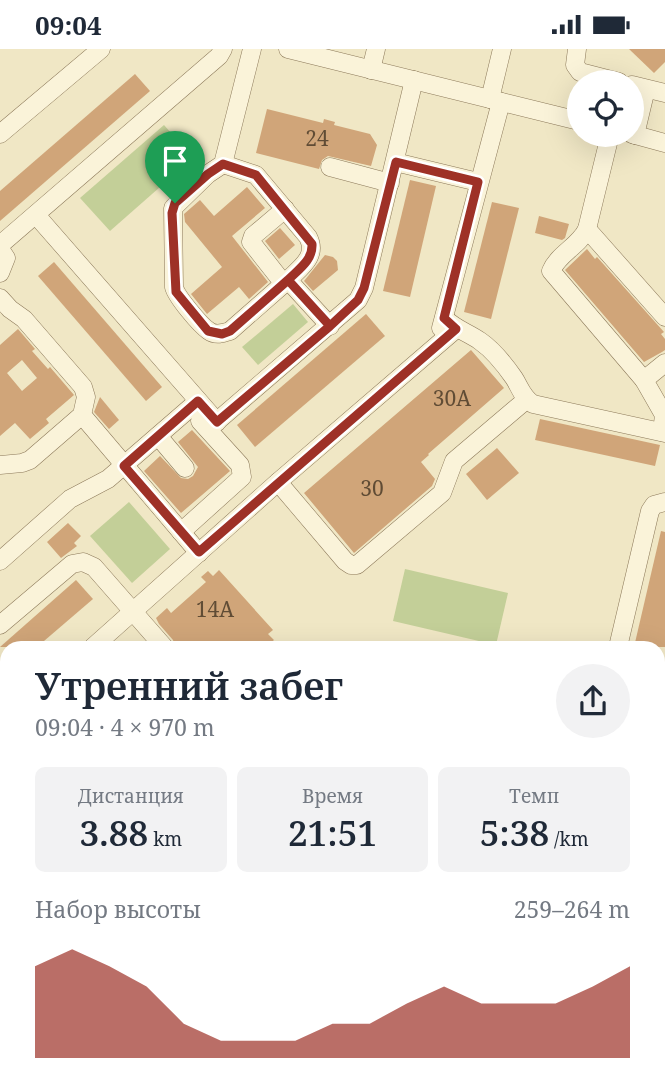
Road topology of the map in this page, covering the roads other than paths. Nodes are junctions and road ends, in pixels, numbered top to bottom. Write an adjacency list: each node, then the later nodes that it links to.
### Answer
1 (101, 49): 16 (street)
2 (223, 49): 26 (street)
3 (253, 49): 21 (street)
4 (288, 49): 9 (street)
5 (376, 49): 9 (street)
6 (490, 49): 14 (street)
7 (502, 49): 14 (street)
8 (577, 49): 10 (street)
9 (371, 70): 11 (street)
10 (579, 70)
11 (414, 81): 14 (street); 20 (street)
12 (644, 88): 13 (street)
13 (665, 93)
14 (490, 99): 15 (street); 23 (street)
15 (567, 118)
16 (0, 134)
17 (644, 138): 18 (street)
18 (665, 143)
19 (607, 147): 27 (street)
20 (396, 162): 23 (street); 24 (street)
21 (223, 164): 25 (street); 30 (street)
22 (330, 167): 24 (street)
23 (478, 182): 33 (street)
24 (390, 183): 34 (street)
25 (285, 209): 30 (street); 30 (street)
26 (36, 215): 28 (street); 38 (street)
27 (587, 229): 32 (street); 36 (street)
28 (0, 247): 29 (street)
29 (0, 273)
30 (286, 282): 34 (street)
31 (2, 303): 39 (street)
32 (665, 317)
33 (450, 324): 37 (street); 46 (street)
34 (330, 326): 40 (street)
35 (665, 363): 36 (street)
36 (644, 380): 41 (street)
37 (526, 400): 41 (street); 46 (street)
38 (193, 404): 40 (street); 42 (street)
39 (82, 415): 43 (street); 44 (street)
40 (212, 425): 48 (street)
41 (664, 433)
42 (158, 436): 44 (street); 45 (street)
43 (0, 465)
44 (124, 466): 48 (street); 50 (street)
45 (185, 468)
46 (278, 482): 49 (street)
47 (665, 502): 55 (street)
48 (181, 532): 49 (street)
49 (199, 552): 51 (street)
50 (0, 561)
51 (133, 611): 52 (street); 53 (street); 54 (street)
52 (0, 625)
53 (100, 641)
54 (159, 641)
55 (619, 641)

